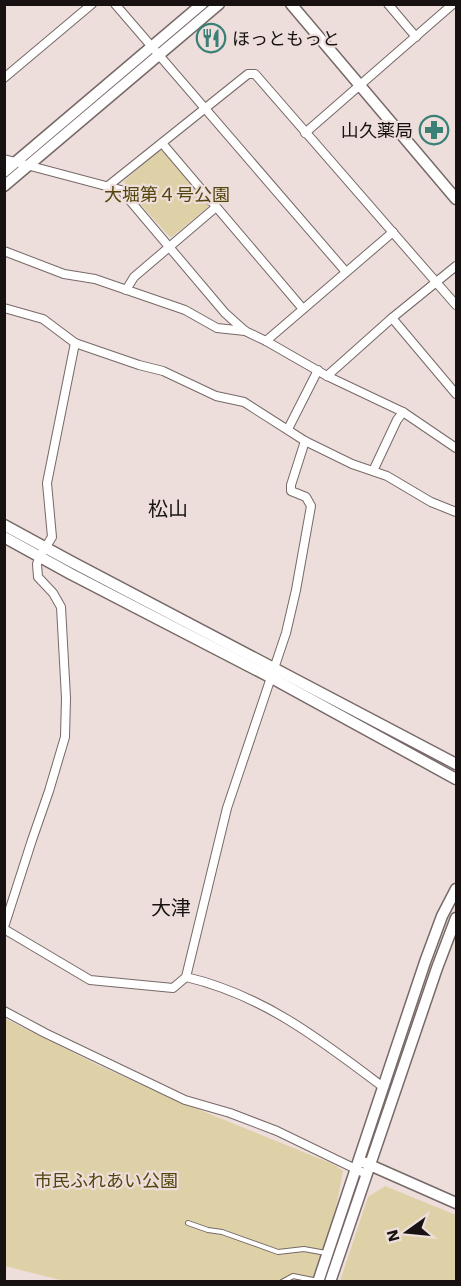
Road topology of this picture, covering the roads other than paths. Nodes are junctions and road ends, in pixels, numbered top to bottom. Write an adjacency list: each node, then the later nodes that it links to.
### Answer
1 (92, 4): 10 (street)
2 (115, 4): 9 (street)
3 (202, 4): 9 (street)
4 (219, 4): 9 (street)
5 (291, 4): 11 (street)
6 (388, 4): 8 (street)
7 (453, 4): 8 (street)
8 (416, 37): 11 (street)
9 (155, 51): 12 (street); 16 (street); 17 (street)
10 (4, 78)
11 (360, 86): 13 (street); 21 (street)
12 (205, 109): 13 (street); 14 (street); 27 (street)
13 (305, 133): 23 (street)
14 (162, 143): 20 (street); 22 (street)
15 (4, 159): 16 (street)
16 (17, 162): 17 (street); 18 (street)
17 (29, 164): 19 (street); 20 (street)
18 (4, 172)
19 (4, 186)
20 (108, 186): 24 (street)
21 (456, 199)
22 (215, 208): 24 (street); 32 (street)
23 (393, 232): 27 (street); 28 (street)
24 (169, 246): 29 (street); 34 (street)
25 (4, 251): 29 (street)
26 (456, 266): 28 (street)
27 (346, 272): 32 (street)
28 (437, 282): 30 (street); 33 (street)
29 (126, 290): 34 (street)
30 (456, 305)
31 (4, 308): 36 (street)
32 (303, 309): 35 (street)
33 (392, 318): 38 (street); 39 (street)
34 (245, 331): 35 (street)
35 (266, 340): 37 (street)
36 (75, 343): 41 (street); 48 (street)
37 (318, 370): 38 (street); 41 (street)
38 (327, 376): 40 (street)
39 (456, 394)
40 (403, 412): 43 (street); 44 (street)
41 (288, 429): 42 (street)
42 (305, 441): 44 (street); 49 (street)
43 (456, 448)
44 (373, 471): 45 (street)
45 (456, 512)
46 (4, 525): 48 (street)
47 (4, 537): 48 (street)
48 (43, 552): 49 (street); 54 (street)
49 (272, 672): 50 (street); 51 (street); 55 (street)
50 (456, 764)
51 (456, 779)
52 (456, 889): 57 (street)
53 (456, 922): 58 (street)
54 (4, 928): 55 (street)
55 (186, 977): 57 (street)
56 (4, 1011): 58 (street)
57 (383, 1087): 58 (street)
58 (362, 1167): 59 (street); 61 (street); 64 (street)
59 (456, 1203)
60 (188, 1223): 61 (lane)
61 (327, 1254): 63 (street)
62 (282, 1281): 63 (lane)
63 (318, 1281)
64 (330, 1281)

